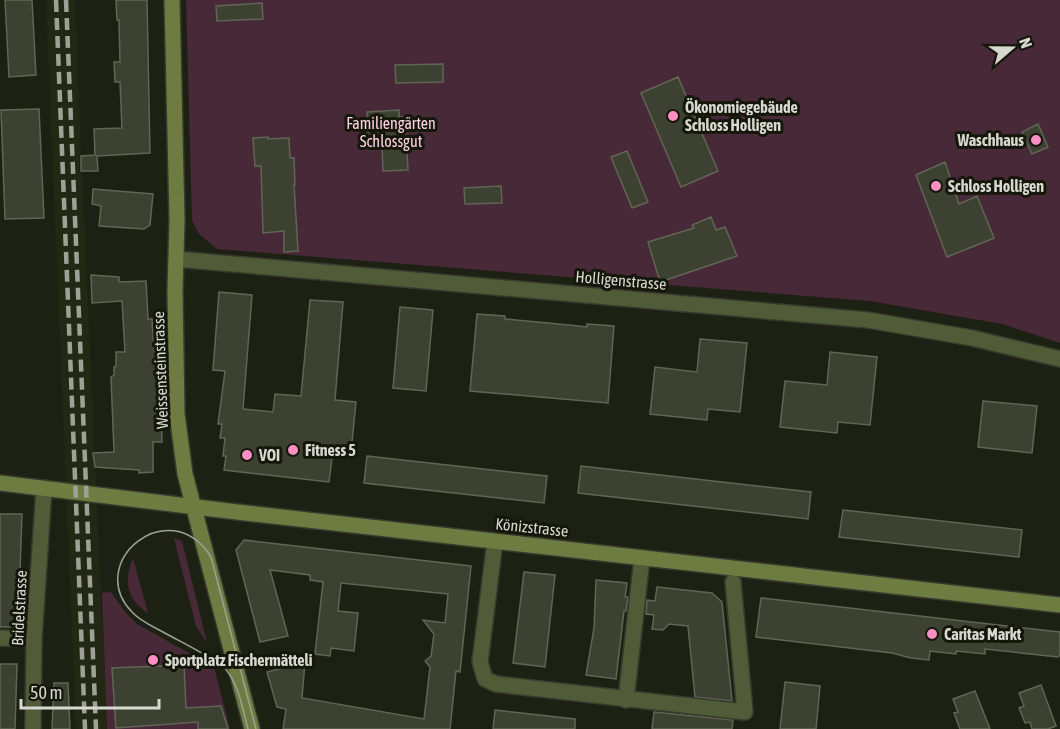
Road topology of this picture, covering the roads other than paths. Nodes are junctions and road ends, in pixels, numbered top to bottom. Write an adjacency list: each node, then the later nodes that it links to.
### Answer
1 (172, 0): 2 (main road, Weissensteinstrasse)
2 (176, 259): 3 (street, Holligenstrasse); 6 (main road, Weissensteinstrasse)
3 (1060, 359)
4 (0, 483): 5 (main road, Könizstrasse)
5 (44, 488): 6 (main road, Könizstrasse); 12 (street, Bridelstrasse)
6 (194, 507): 7 (main road, Könizstrasse); 15 (main road, Weissensteinstrasse)
7 (495, 541): 8 (main road, Könizstrasse); 13 (street)
8 (642, 558): 10 (main road, Könizstrasse); 13 (street)
9 (733, 582): 13 (street)
10 (1060, 605)
11 (0, 638): 12 (street)
12 (34, 639): 14 (street, Bridelstrasse)
13 (626, 700)
14 (33, 729)
15 (252, 729)

